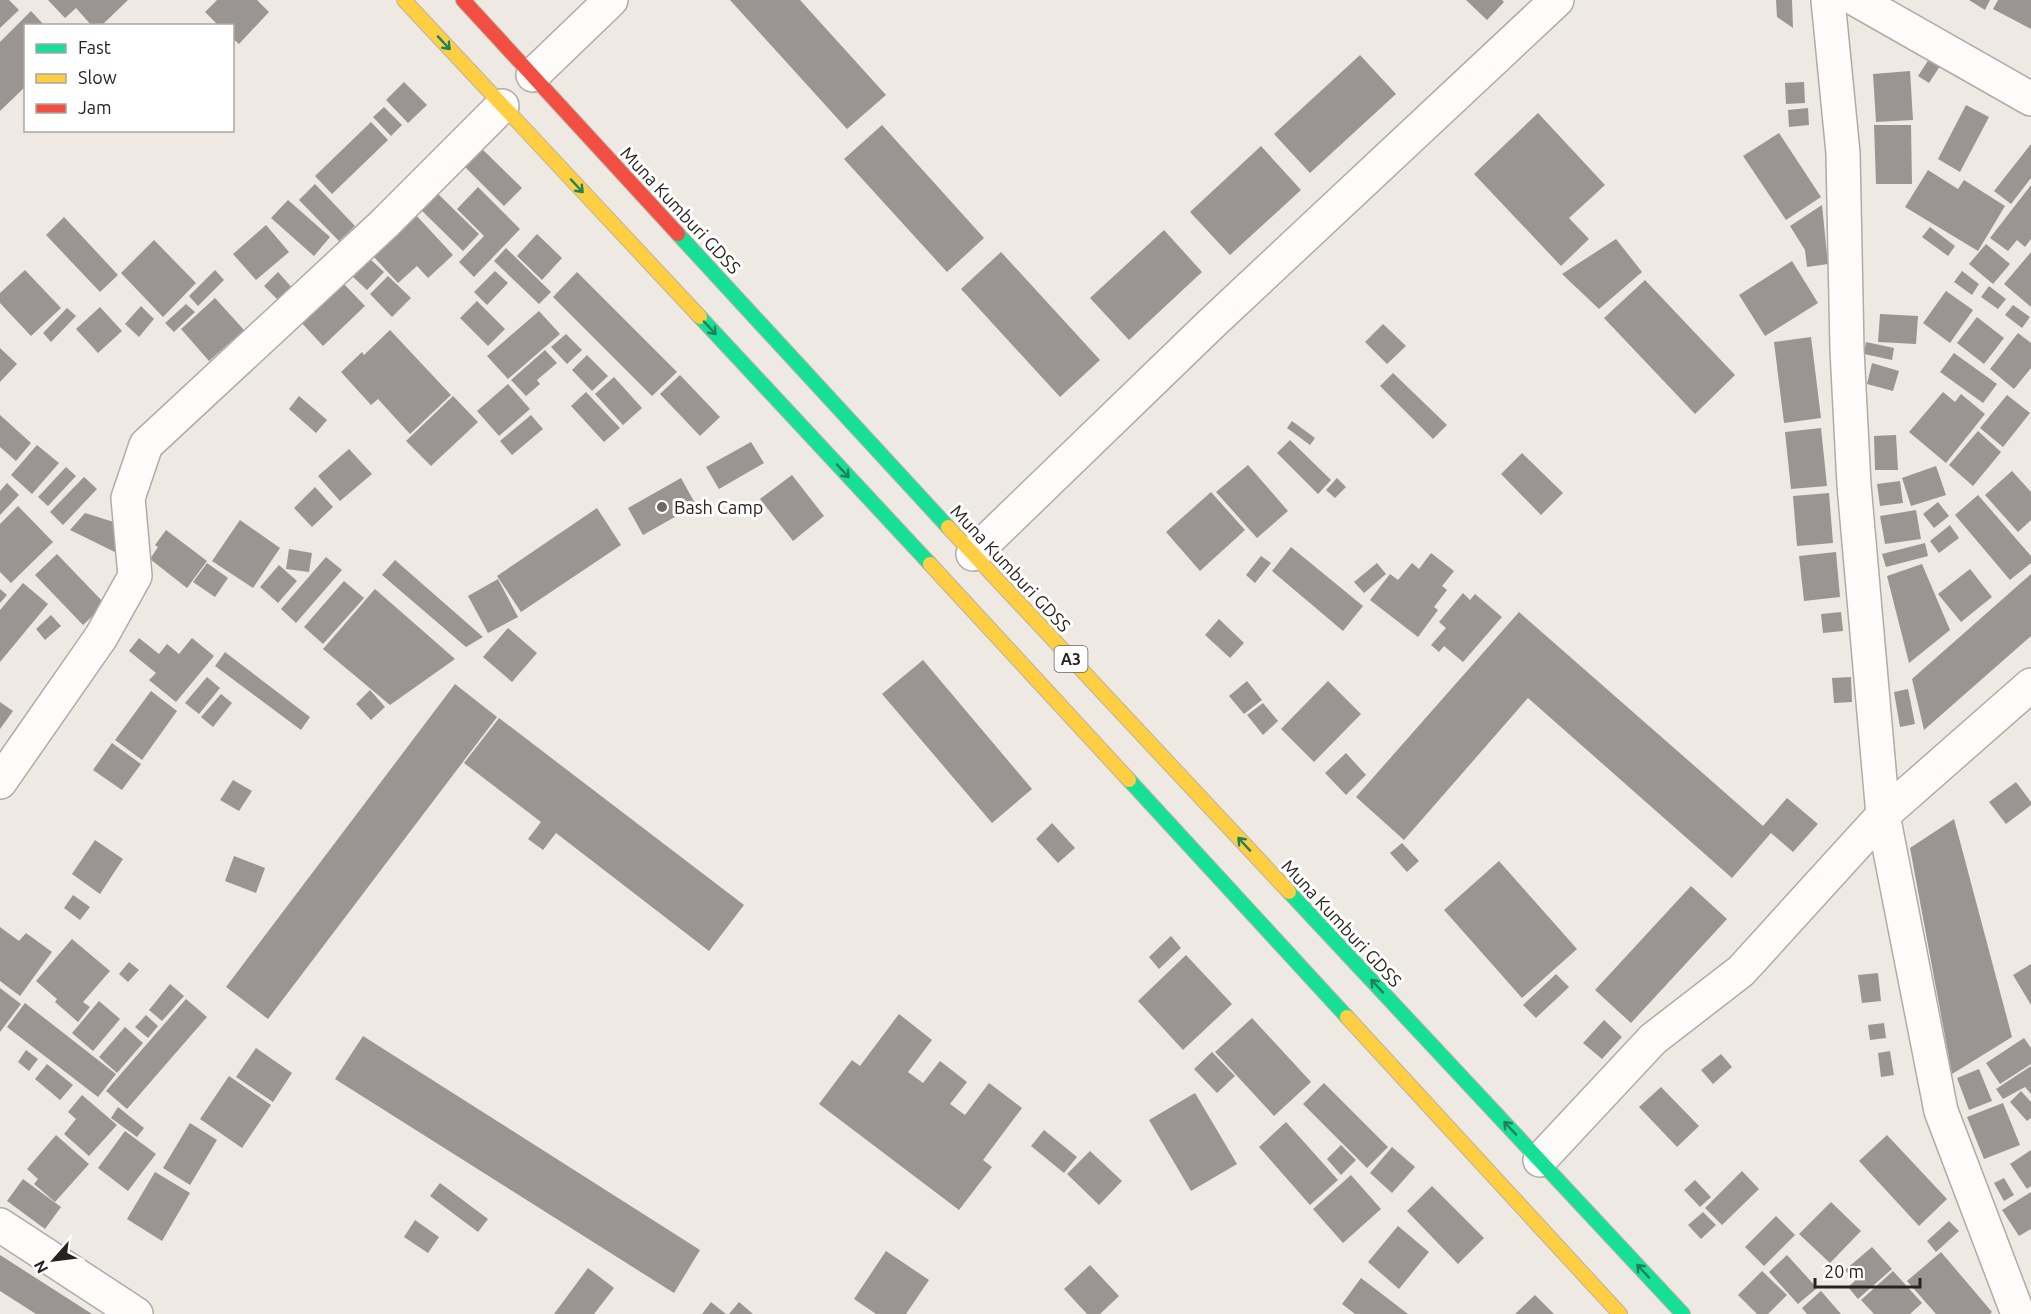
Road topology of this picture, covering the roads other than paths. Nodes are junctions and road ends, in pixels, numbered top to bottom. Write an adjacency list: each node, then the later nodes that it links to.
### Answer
1 (404, 0): 9 (highway, A3, one-way to 9)
2 (463, 0): 7 (highway, Muna Kumburi GDSS / A3)
3 (612, 0): 7 (street)
4 (1557, 0): 10 (street)
5 (1828, 0): 13 (street)
6 (1857, 0): 8 (street)
7 (533, 75): 10 (highway, Muna Kumburi GDSS / A3)
8 (2031, 99)
9 (502, 106): 12 (street); 17 (highway, A3, one-way to 17)
10 (973, 554): 14 (highway, Muna Kumburi GDSS / A3, one-way to 10)
11 (2031, 685): 13 (street)
12 (0, 783)
13 (1884, 815): 14 (street); 19 (street)
14 (1540, 1160): 18 (highway, Muna Kumburi GDSS / A3, one-way to 14)
15 (0, 1225): 16 (street)
16 (136, 1314)
17 (1620, 1314)
18 (1683, 1314)
19 (2018, 1314)

